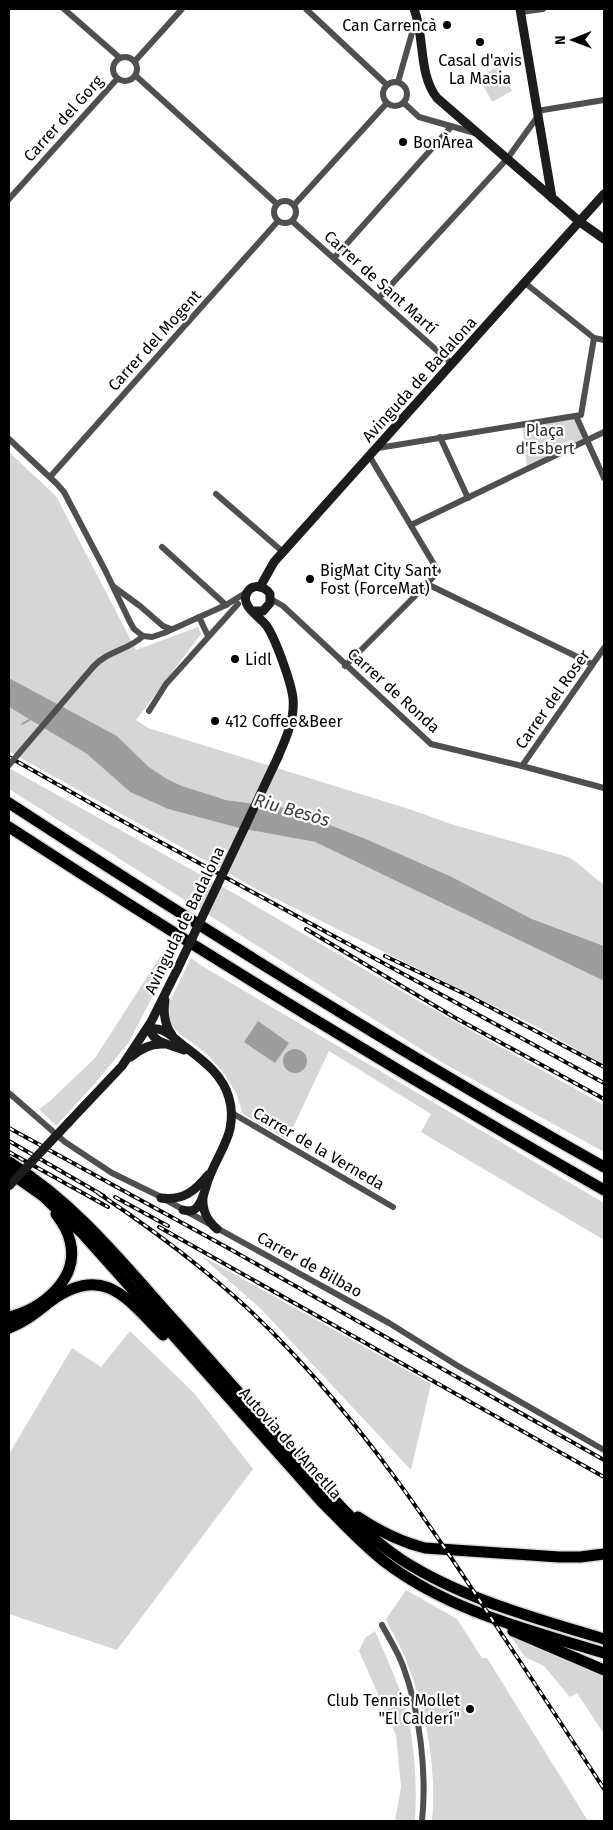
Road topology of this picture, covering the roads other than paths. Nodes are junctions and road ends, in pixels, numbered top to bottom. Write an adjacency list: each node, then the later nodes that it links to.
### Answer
1 (64, 9): 7 (street)
2 (182, 9): 8 (street)
3 (306, 9): 12 (street)
4 (543, 9): 5 (street)
5 (521, 10): 16 (street)
6 (416, 12): 11 (street); 18 (street)
7 (120, 58): 8 (street); 10 (street)
8 (135, 61): 9 (street)
9 (136, 76): 10 (street); 23 (street)
10 (117, 78): 22 (street, Carrer del Gorg)
11 (398, 82): 12 (street); 15 (street)
12 (387, 85): 14 (street)
13 (604, 100): 16 (street)
14 (387, 103): 15 (street); 24 (street)
15 (404, 103): 17 (street)
16 (538, 114): 19 (street); 21 (street)
17 (451, 126): 18 (street); 29 (street)
18 (478, 134): 19 (street)
19 (507, 159): 21 (street); 31 (street)
20 (602, 196): 27 (street, Avinguda de Badalona)
21 (552, 198): 27 (street)
22 (9, 199)
23 (277, 204): 24 (street); 25 (street)
24 (294, 205): 26 (street)
25 (278, 221): 26 (street); 42 (street, Carrer del Mogent)
26 (292, 221): 29 (street, Carrer de Sant Martí)
27 (580, 222): 28 (street); 30 (street, Avinguda de Badalona)
28 (604, 239)
29 (334, 258): 31 (street, Carrer de Sant Martí)
30 (525, 283): 32 (street); 34 (street, Avinguda de Badalona)
31 (379, 298): 34 (street, Carrer de Sant Martí)
32 (594, 338): 33 (street); 35 (street)
33 (604, 340)
34 (452, 364): 40 (street, Avinguda de Badalona)
35 (578, 415): 37 (street); 39 (street)
36 (604, 432): 39 (street)
37 (440, 437): 40 (street); 45 (street)
38 (9, 439): 42 (street)
39 (588, 440): 43 (street); 45 (street)
40 (378, 448): 41 (street, Avinguda de Badalona)
41 (370, 457): 46 (street); 48 (street, Avinguda de Badalona)
42 (50, 477): 51 (street)
43 (604, 478)
44 (216, 494): 48 (street)
45 (468, 498): 46 (street)
46 (411, 525): 49 (street)
47 (162, 547): 55 (street)
48 (283, 552): 50 (street, Avinguda de Badalona)
49 (427, 584): 66 (street); 67 (street)
50 (260, 586): 52 (street); 53 (street)
51 (114, 587): 56 (street); 58 (street)
52 (247, 592): 54 (street); 55 (street)
53 (271, 599): 57 (street); 67 (street, Carrer de Ronda)
54 (242, 603): 55 (street); 59 (street); 64 (street)
55 (226, 605): 60 (street)
56 (140, 606): 58 (street); 61 (street)
57 (267, 609): 59 (street); 62 (street, Avinguda de Badalona)
58 (124, 610): 63 (street)
59 (252, 611): 62 (street, Avinguda de Badalona)
60 (199, 617): 61 (street); 64 (street)
61 (171, 628): 63 (street)
62 (268, 628): 74 (street, Avinguda de Badalona, bridge)
63 (142, 636): 69 (street, bridge)
64 (208, 636): 68 (street)
65 (604, 648): 66 (street, Carrer del Roser)
66 (592, 664): 70 (street, Carrer del Roser)
67 (345, 666): 70 (street, Carrer de Ronda)
68 (149, 711)
69 (9, 765)
70 (522, 766): 71 (street, Carrer de Ronda)
71 (604, 788)
72 (9, 803): 83 (highway)
73 (9, 828): 87 (highway)
74 (165, 994): 75 (street, Avinguda de Badalona); 76 (street)
75 (148, 1028): 76 (street); 77 (street); 79 (street, Avinguda de Badalona)
76 (172, 1035): 78 (street)
77 (167, 1044): 78 (street); 79 (street)
78 (204, 1061): 81 (street)
79 (122, 1066): 86 (street, Avinguda de Badalona, bridge)
80 (9, 1093): 91 (street, Carrer de Bilbao)
81 (232, 1113): 84 (street); 92 (street, Carrer de la Verneda)
82 (9, 1162): 101 (highway)
83 (604, 1167)
84 (212, 1171): 88 (street); 89 (street)
85 (9, 1172): 90 (highway, Autovia de l'Ametlla)
86 (9, 1186)
87 (604, 1190)
88 (192, 1192): 91 (street); 93 (street)
89 (204, 1194): 93 (street); 94 (street)
90 (43, 1196): 96 (highway); 100 (highway, Autovia de l'Ametlla)
91 (161, 1198): 93 (street, Carrer de Bilbao)
92 (393, 1207)
93 (188, 1212): 94 (street, Carrer de Bilbao)
94 (217, 1229): 99 (street, Carrer de Bilbao)
95 (40, 1309): 97 (highway); 98 (highway); 100 (highway)
96 (9, 1316)
97 (9, 1322)
98 (9, 1328)
99 (604, 1450)
100 (276, 1451): 103 (highway, Autovia de l'Ametlla)
101 (341, 1507): 102 (highway); 105 (highway)
102 (604, 1554)
103 (487, 1617): 106 (highway, Autovia de l'Ametlla); 107 (highway)
104 (382, 1625): 108 (street)
105 (604, 1639)
106 (604, 1653)
107 (604, 1670)
108 (422, 1821)

